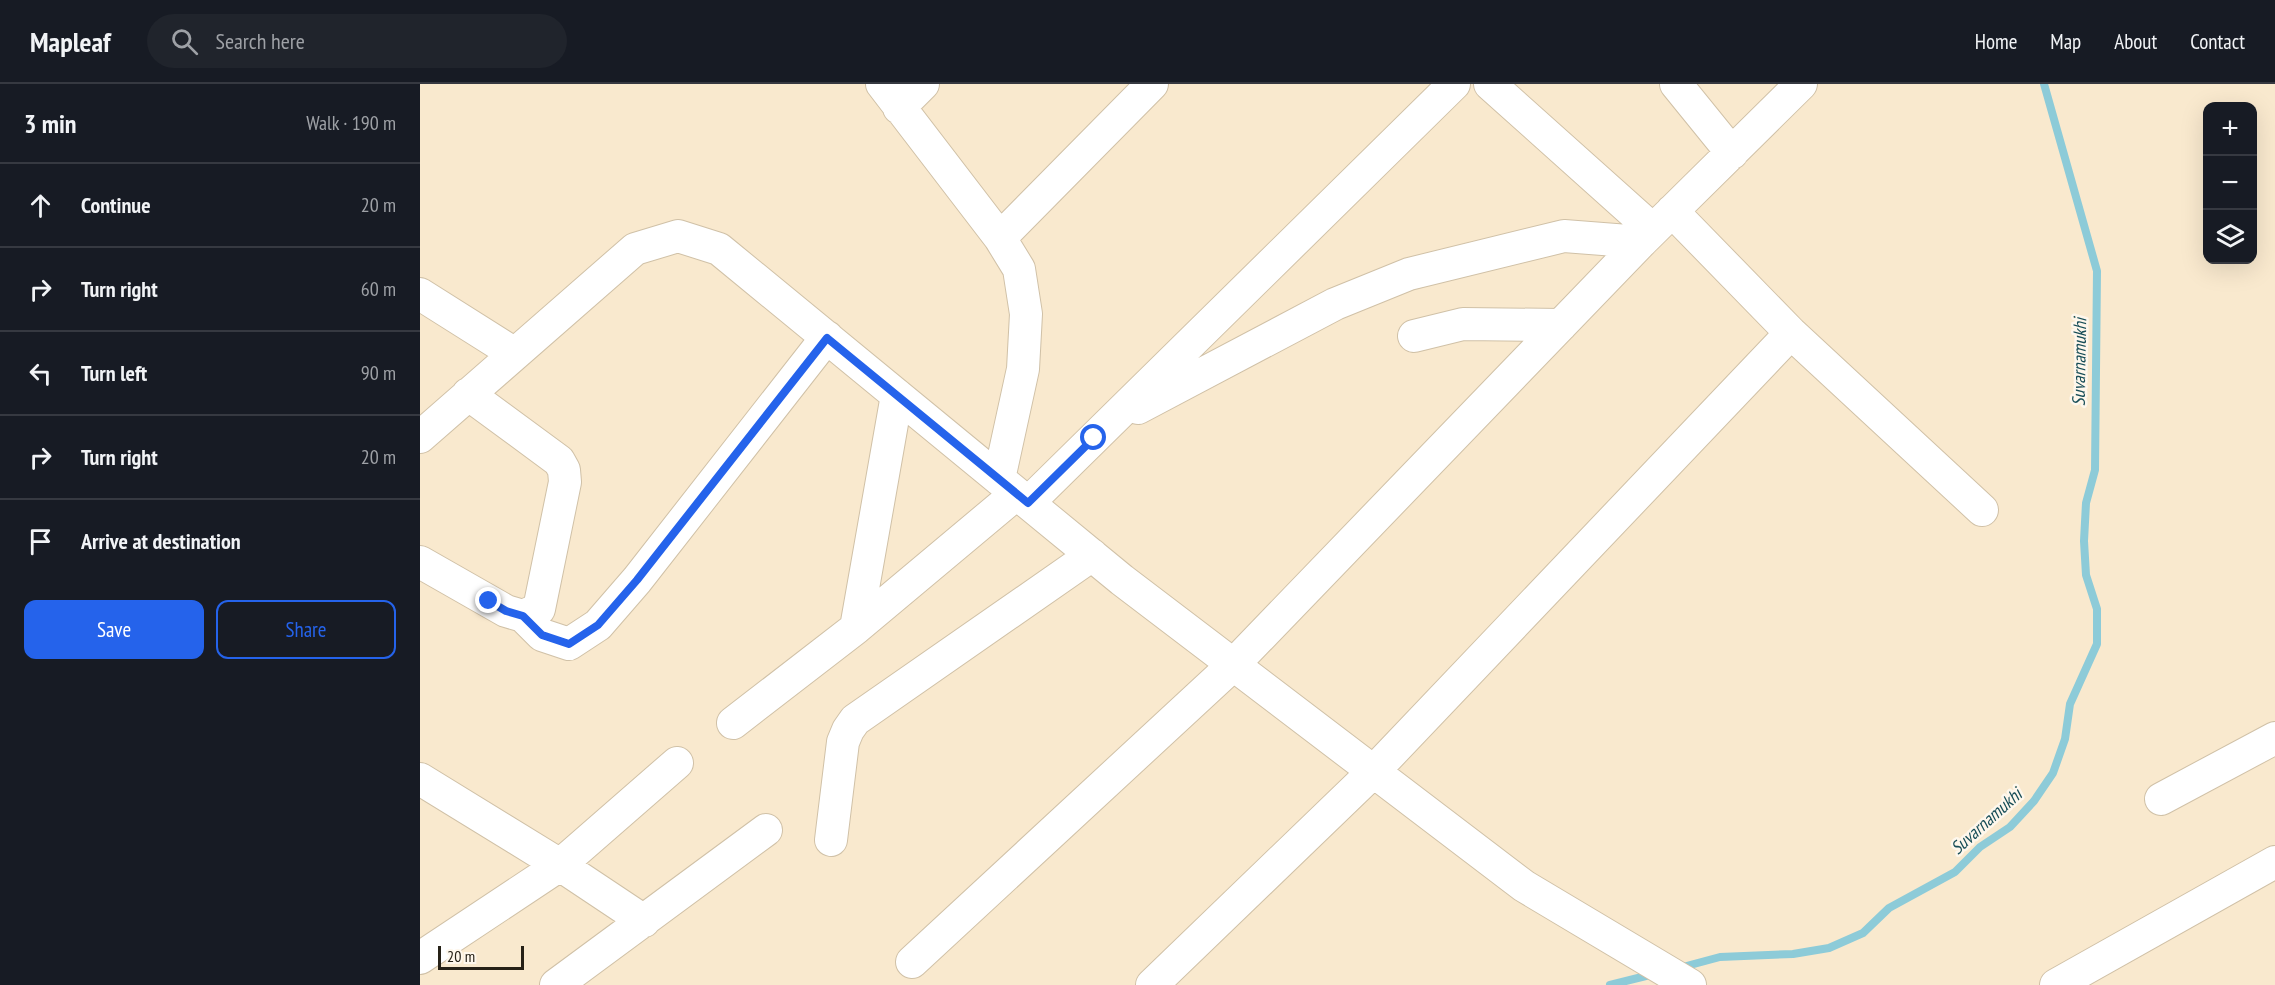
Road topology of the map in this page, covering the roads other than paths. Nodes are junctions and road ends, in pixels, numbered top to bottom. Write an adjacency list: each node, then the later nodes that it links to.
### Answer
1 (923, 84): 7 (street)
2 (1152, 84): 10 (street)
3 (1454, 84): 19 (street)
4 (1490, 84): 9 (street)
5 (1676, 84): 8 (street)
6 (1801, 84): 8 (street)
7 (891, 96): 10 (street)
8 (1732, 153): 9 (street)
9 (1655, 228): 12 (street); 13 (street); 19 (street)
10 (1000, 238): 21 (street)
11 (420, 294): 16 (street)
12 (1562, 325): 14 (street); 27 (street)
13 (1791, 333): 22 (street); 31 (street)
14 (1414, 336)
15 (827, 338): 16 (street); 18 (street); 25 (street)
16 (515, 354): 17 (street)
17 (468, 394): 20 (street); 25 (street)
18 (897, 395): 21 (street); 26 (street)
19 (1111, 422): 21 (street)
20 (422, 432)
21 (1015, 492): 23 (street); 26 (street)
22 (1982, 510)
23 (1092, 555): 27 (street); 35 (street)
24 (420, 562): 25 (street)
25 (523, 616)
26 (856, 628): 28 (street)
27 (1233, 665): 31 (street); 40 (street)
28 (733, 723)
29 (2275, 738): 33 (street)
30 (677, 763): 37 (street)
31 (1373, 772): 42 (street); 43 (street)
32 (420, 779): 37 (street)
33 (2161, 799)
34 (766, 830): 38 (street)
35 (831, 840)
36 (2275, 862): 44 (street)
37 (560, 865): 38 (street); 39 (street)
38 (644, 921): 41 (street)
39 (420, 958)
40 (912, 962)
41 (556, 985)
42 (1152, 985)
43 (1690, 985)
44 (2056, 985)

